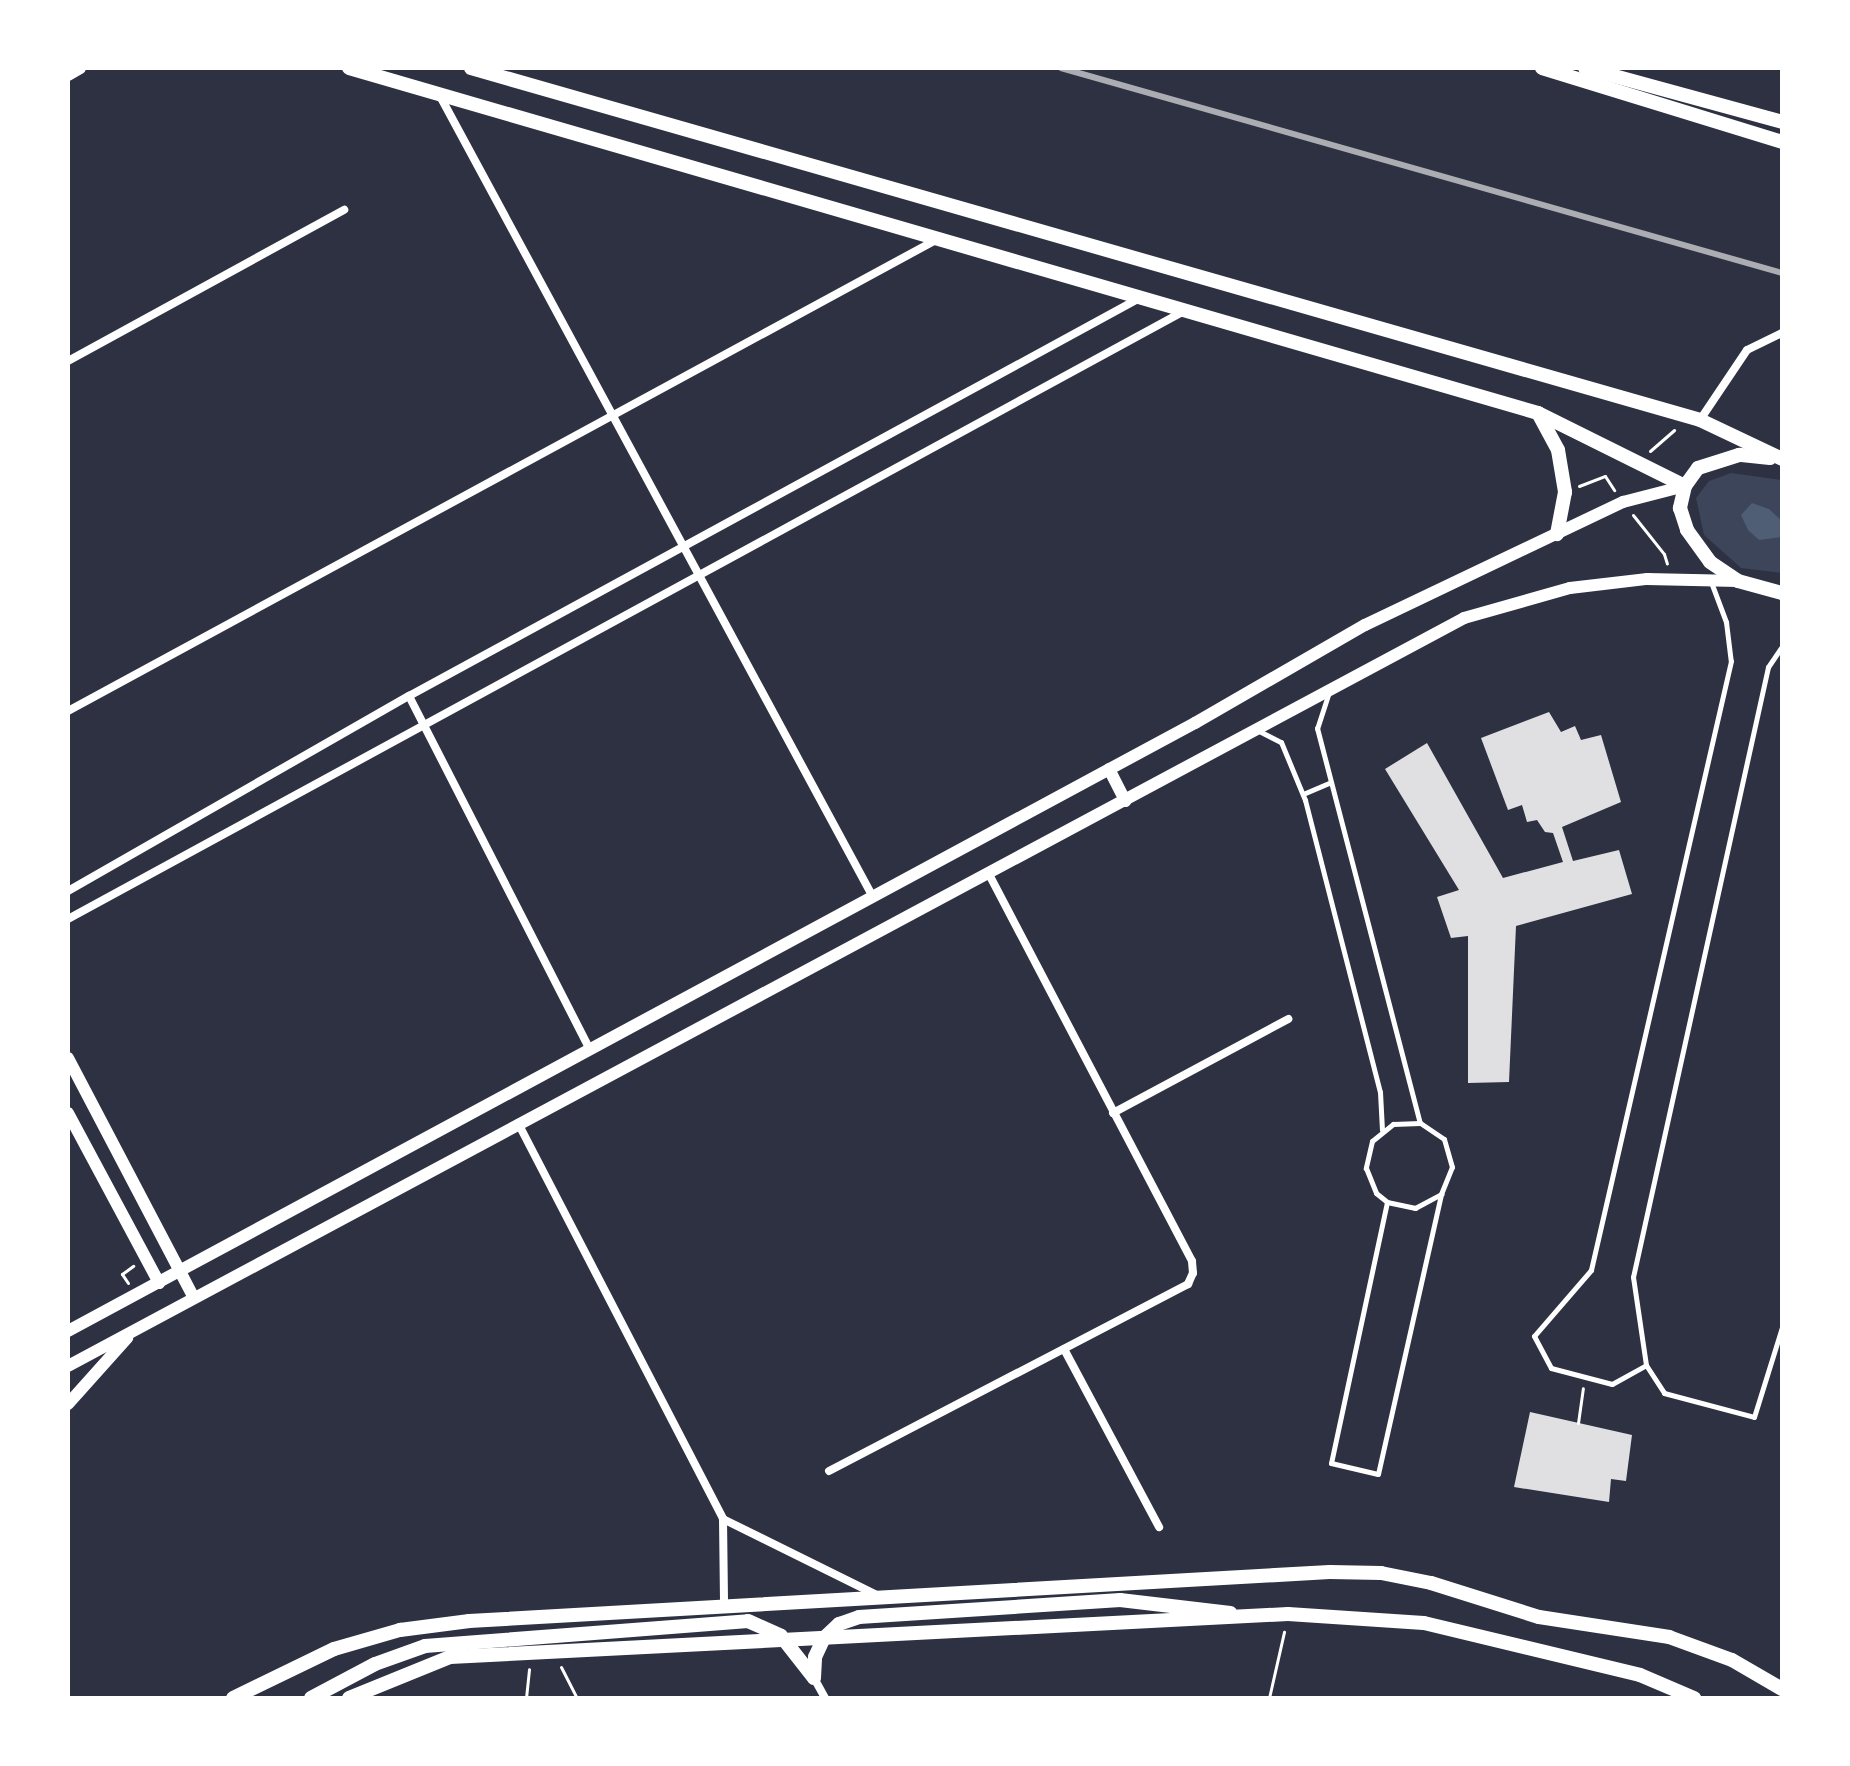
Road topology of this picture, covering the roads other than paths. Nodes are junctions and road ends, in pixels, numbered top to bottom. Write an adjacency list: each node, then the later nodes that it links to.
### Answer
1 (80, 68): 6 (street)
2 (349, 68): 7 (main road)
3 (471, 68): 18 (main road)
4 (1542, 68): 9 (main road)
5 (1585, 68): 8 (main road)
6 (68, 75)
7 (439, 94): 11 (main road); 17 (street)
8 (1782, 122)
9 (1782, 142)
10 (344, 210): 15 (street)
11 (939, 238): 12 (main road); 17 (street)
12 (1141, 297): 13 (main road); 22 (street)
13 (1186, 311): 16 (main road); 23 (street)
14 (1782, 333): 18 (street)
15 (68, 361)
16 (1538, 413): 20 (main road); 21 (main road)
17 (613, 417): 22 (street); 30 (street)
18 (1700, 420): 19 (main road)
19 (1782, 460): 20 (main road)
20 (1685, 486): 21 (street); 25 (main road)
21 (1557, 534): 33 (street)
22 (685, 548): 23 (street); 29 (street)
23 (700, 576): 31 (street); 39 (street)
24 (1710, 581): 25 (street); 28 (street); 58 (lane)
25 (1738, 581): 26 (main road)
26 (1782, 593)
27 (1782, 646): 58 (lane)
28 (1331, 688): 32 (street); 34 (lane)
29 (409, 696): 31 (street); 38 (street)
30 (68, 711)
31 (426, 725): 40 (street); 42 (street)
32 (1256, 730): 35 (lane); 36 (street)
33 (1109, 769): 36 (street); 39 (street)
34 (1331, 782): 35 (lane); 47 (lane)
35 (1303, 794): 48 (lane)
36 (1125, 801): 37 (street)
37 (988, 873): 45 (street); 46 (street)
38 (68, 891)
39 (873, 897): 42 (street)
40 (68, 919)
41 (1288, 1019): 45 (street)
42 (590, 1050): 51 (street)
43 (68, 1058): 51 (street)
44 (68, 1113): 52 (street)
45 (1113, 1113): 57 (street)
46 (518, 1123): 53 (street); 62 (street)
47 (1420, 1123): 48 (lane); 49 (lane)
48 (1382, 1131): 50 (lane)
49 (1441, 1194): 50 (lane); 50 (lane)
50 (1387, 1202)
51 (180, 1271): 52 (street); 53 (street)
52 (159, 1283): 56 (street)
53 (193, 1296): 54 (street)
54 (143, 1323): 59 (street); 60 (street)
55 (1782, 1327): 58 (lane)
56 (68, 1331)
57 (1064, 1349): 61 (street); 63 (street)
58 (1646, 1365)
59 (68, 1366)
60 (68, 1404)
61 (829, 1471)
62 (723, 1519): 64 (street); 65 (street)
63 (1159, 1527)
64 (882, 1597): 65 (main road); 70 (main road)
65 (724, 1607): 71 (main road)
66 (1246, 1615): 68 (main road); 69 (main road); 75 (main road)
67 (477, 1638): 68 (main road); 69 (main road); 72 (main road)
68 (450, 1657): 73 (main road)
69 (814, 1678): 74 (street)
70 (1782, 1689)
71 (241, 1695)
72 (311, 1698)
73 (348, 1698)
74 (825, 1698)
75 (1694, 1698)

